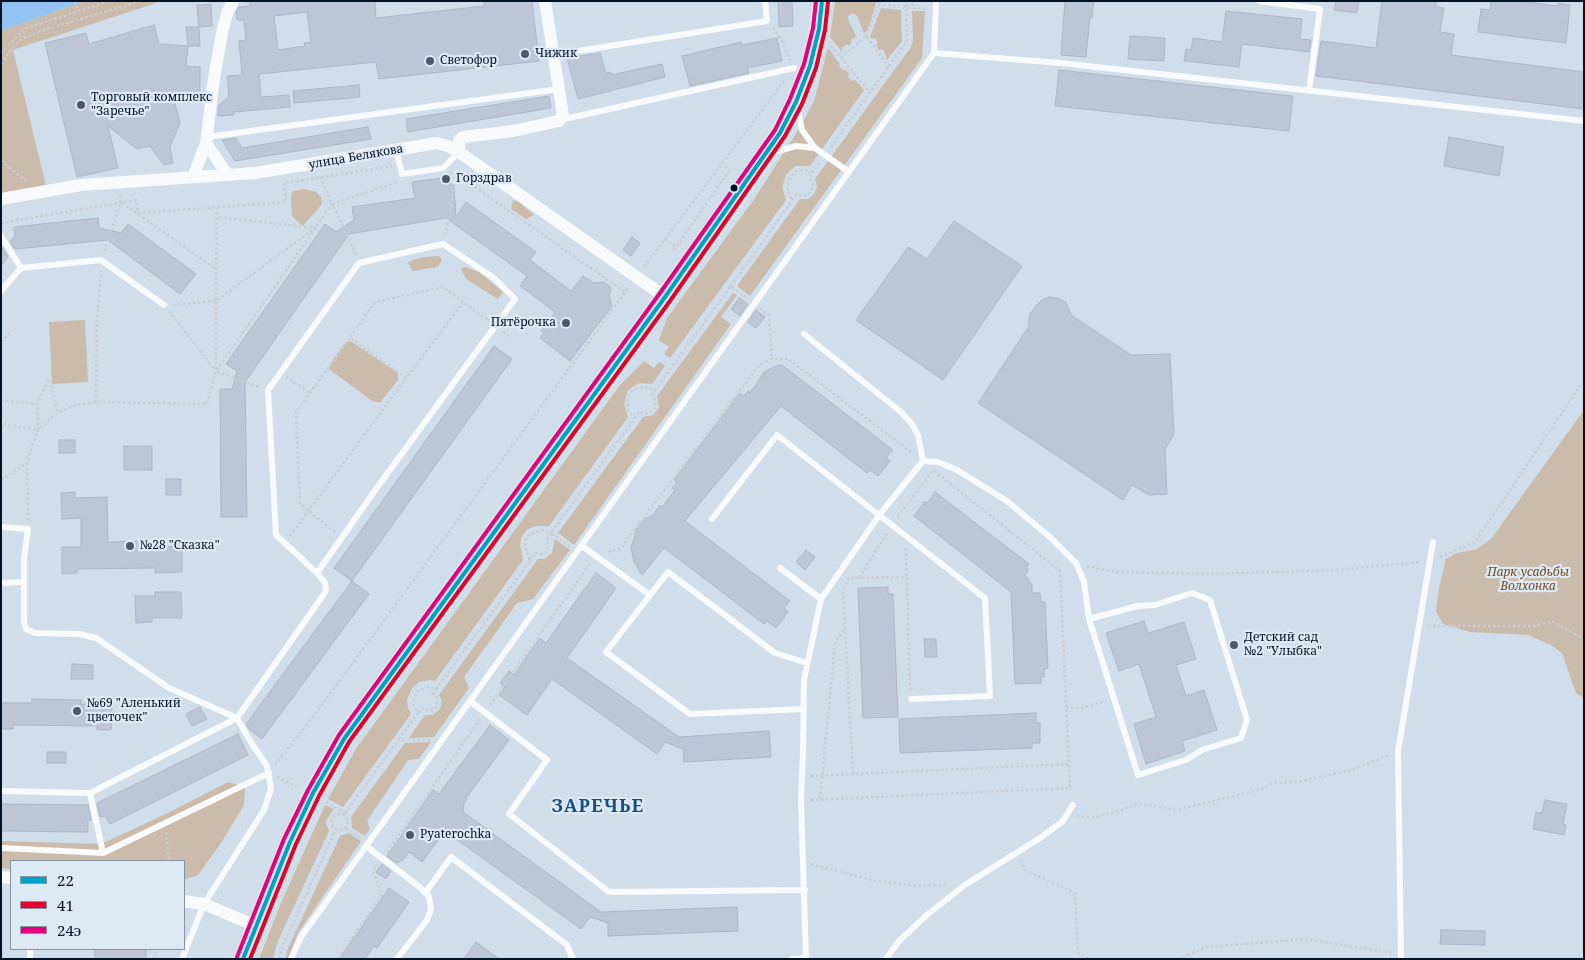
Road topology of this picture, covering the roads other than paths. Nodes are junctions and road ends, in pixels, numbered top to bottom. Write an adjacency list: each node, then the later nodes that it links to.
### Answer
1 (233, 1): 15 (street)
2 (545, 1): 8 (street)
3 (765, 1): 8 (lane)
4 (822, 1): 12 (main road)
5 (1259, 1): 11 (lane)
6 (936, 4): 7 (lane)
7 (934, 53): 11 (lane); 20 (lane)
8 (553, 55): 10 (street)
9 (794, 68): 13 (lane)
10 (559, 89): 13 (street); 15 (lane)
11 (1309, 91): 14 (lane)
12 (796, 102): 16 (lane); 19 (main road)
13 (559, 121): 18 (street)
14 (1584, 121)
15 (206, 140): 21 (street); 22 (street)
16 (815, 148): 19 (lane); 20 (lane)
17 (396, 150): 18 (street, улица Белякова); 18 (lane); 21 (street, улица Белякова)
18 (459, 152): 27 (street, улица Белякова)
19 (766, 155): 27 (main road)
20 (849, 172): 35 (lane)
21 (227, 174): 22 (street, улица Белякова)
22 (193, 177): 23 (street, улица Белякова)
23 (1, 199)
24 (1, 236): 25 (lane)
25 (21, 268): 26 (lane); 28 (lane)
26 (1, 291)
27 (665, 297): 59 (main road)
28 (164, 305)
29 (804, 334): 30 (lane)
30 (923, 461): 31 (lane); 42 (lane)
31 (880, 514): 32 (lane); 41 (lane); 44 (lane)
32 (712, 519)
33 (1, 527): 39 (lane)
34 (1433, 542): 61 (lane)
35 (582, 546): 40 (lane); 45 (lane)
36 (780, 568): 41 (lane)
37 (317, 573): 37 (lane); 47 (lane)
38 (1, 582): 39 (lane)
39 (24, 582): 47 (lane)
40 (650, 595): 43 (lane); 46 (lane)
41 (821, 599): 43 (lane)
42 (1089, 619): 42 (lane)
43 (807, 663): 46 (lane)
44 (911, 699)
45 (470, 701): 52 (lane); 55 (lane)
46 (803, 708): 55 (lane)
47 (237, 718): 48 (lane); 50 (lane)
48 (269, 773): 54 (lane); 58 (lane)
49 (1, 791): 50 (lane)
50 (90, 793): 54 (lane)
51 (1073, 806): 69 (lane)
52 (366, 846): 56 (lane); 60 (lane)
53 (1, 848): 54 (lane)
54 (102, 852)
55 (805, 890): 62 (lane)
56 (426, 892): 66 (lane); 67 (lane)
57 (185, 900): 58 (street)
58 (204, 904): 59 (street); 63 (lane)
59 (256, 926): 64 (main road)
60 (291, 957): 65 (lane)
61 (1400, 957)
62 (806, 958): 68 (lane)
63 (182, 959)
64 (243, 959)
65 (299, 959)
66 (397, 959)
67 (573, 959)
68 (792, 959)
69 (886, 959)

